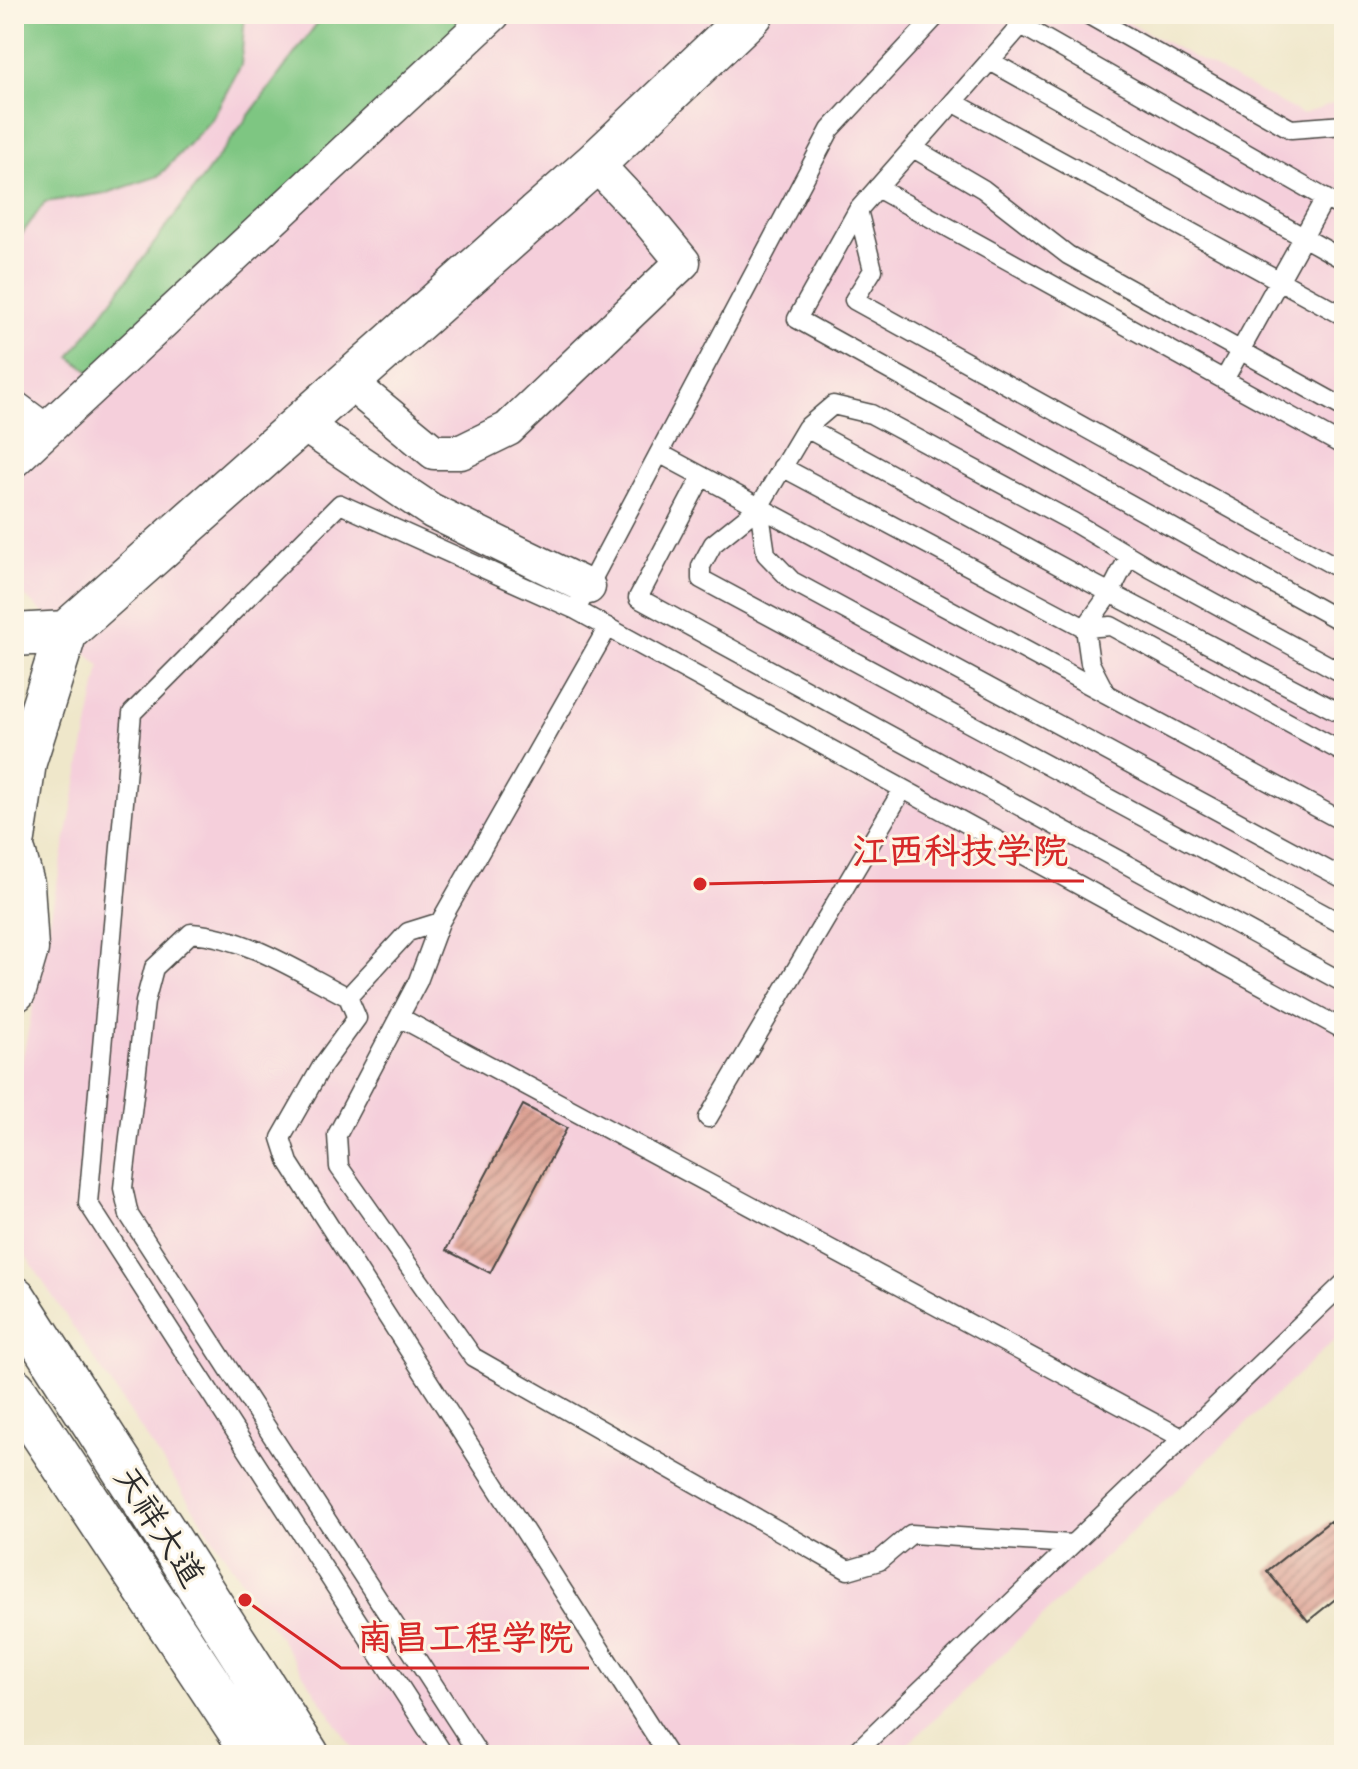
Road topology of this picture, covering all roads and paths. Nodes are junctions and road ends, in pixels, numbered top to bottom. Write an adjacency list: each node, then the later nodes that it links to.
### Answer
1 (493, 14): 26 (street)
2 (752, 14): 10 (street)
3 (938, 14): 28 (lane)
4 (1087, 14): 8 (lane)
5 (1026, 20): 6 (lane); 12 (lane)
6 (990, 61): 7 (lane); 15 (lane)
7 (953, 102): 9 (lane); 17 (lane)
8 (1344, 125)
9 (913, 148): 11 (lane); 19 (lane)
10 (595, 163): 21 (street); 21 (street)
11 (877, 188): 14 (lane); 20 (lane)
12 (1325, 198): 13 (lane); 15 (lane)
13 (1344, 209)
14 (858, 210): 34 (lane); 37 (lane)
15 (1303, 237): 16 (lane); 17 (lane)
16 (1344, 260)
17 (1280, 279): 18 (lane); 19 (lane)
18 (1344, 316)
19 (1240, 350): 20 (lane); 23 (lane)
20 (1224, 380): 27 (lane)
21 (349, 382): 24 (street)
22 (14, 408): 26 (street)
23 (1344, 408)
24 (301, 423): 36 (street); 40 (street)
25 (806, 428): 30 (lane); 33 (lane); 35 (lane)
26 (45, 431): 29 (street)
27 (1344, 446)
28 (659, 453): 31 (lane); 36 (lane)
29 (14, 460)
30 (782, 467): 32 (lane); 39 (lane)
31 (702, 476): 32 (lane); 53 (lane)
32 (759, 507): 43 (lane); 50 (lane); 52 (lane)
33 (1129, 556): 35 (lane); 42 (lane)
34 (1344, 571)
35 (1110, 593): 39 (lane); 44 (lane)
36 (582, 598): 38 (lane); 66 (lane)
37 (1344, 623)
38 (608, 627): 46 (lane); 51 (lane)
39 (1085, 628): 43 (lane); 45 (lane)
40 (66, 632): 41 (street); 48 (street)
41 (14, 635)
42 (1344, 674)
43 (1106, 694): 47 (lane)
44 (1344, 715)
45 (1344, 753)
46 (903, 789): 57 (lane); 58 (lane)
47 (1344, 822)
48 (14, 839)
49 (14, 855): 54 (main road)
50 (1344, 879)
51 (440, 922): 55 (lane); 56 (lane)
52 (1344, 925)
53 (1344, 983)
54 (14, 990)
55 (348, 997): 67 (lane); 68 (lane)
56 (399, 1017): 62 (lane); 63 (lane)
57 (1344, 1030)
58 (708, 1118)
59 (1344, 1283): 62 (lane)
60 (14, 1298): 65 (main road, 天祥大道)
61 (14, 1390): 64 (main road, 天祥大道)
62 (1182, 1438): 63 (lane)
63 (1072, 1544): 69 (lane)
64 (256, 1755)
65 (307, 1755)
66 (444, 1755)
67 (479, 1755)
68 (668, 1755)
69 (853, 1755)

